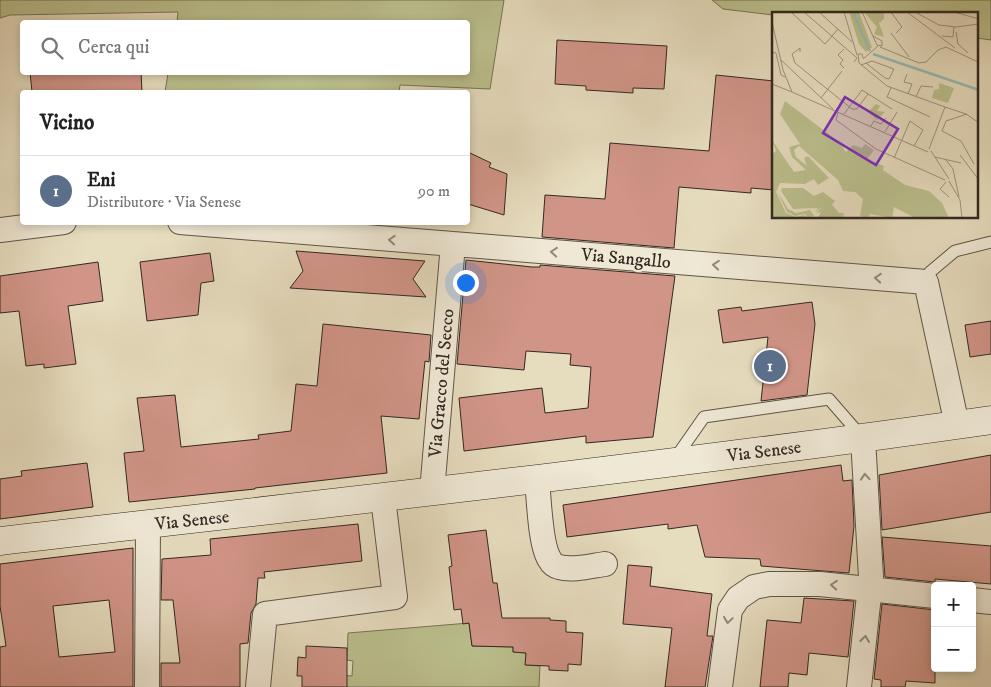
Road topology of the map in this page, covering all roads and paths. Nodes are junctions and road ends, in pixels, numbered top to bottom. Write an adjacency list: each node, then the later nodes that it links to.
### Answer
1 (40, 225): 3 (street)
2 (217, 225): 5 (street, Via Sangallo, one-way to 2)
3 (0, 230)
4 (991, 242): 6 (lane)
5 (454, 244): 6 (street, Via Sangallo, one-way to 5); 12 (street, Via Gracco del Secco)
6 (926, 282): 8 (street)
7 (991, 420): 8 (main road, Via Senese)
8 (956, 425): 9 (main road, Via Senese)
9 (863, 438): 10 (main road, Via Senese); 10 (lane); 17 (street, one-way to 9)
10 (672, 463): 11 (main road, Via Senese)
11 (536, 480): 12 (main road, Via Senese); 16 (street)
12 (432, 492): 13 (main road, Via Senese)
13 (383, 498): 14 (main road, Via Senese); 22 (street)
14 (148, 524): 15 (main road, Via Senese); 21 (street)
15 (0, 541)
16 (605, 564)
17 (871, 589): 18 (street); 23 (street, one-way to 23); 24 (street, one-way to 17)
18 (931, 596)
19 (976, 600): 20 (street)
20 (991, 602)
21 (147, 687)
22 (258, 687)
23 (720, 687)
24 (859, 687)

